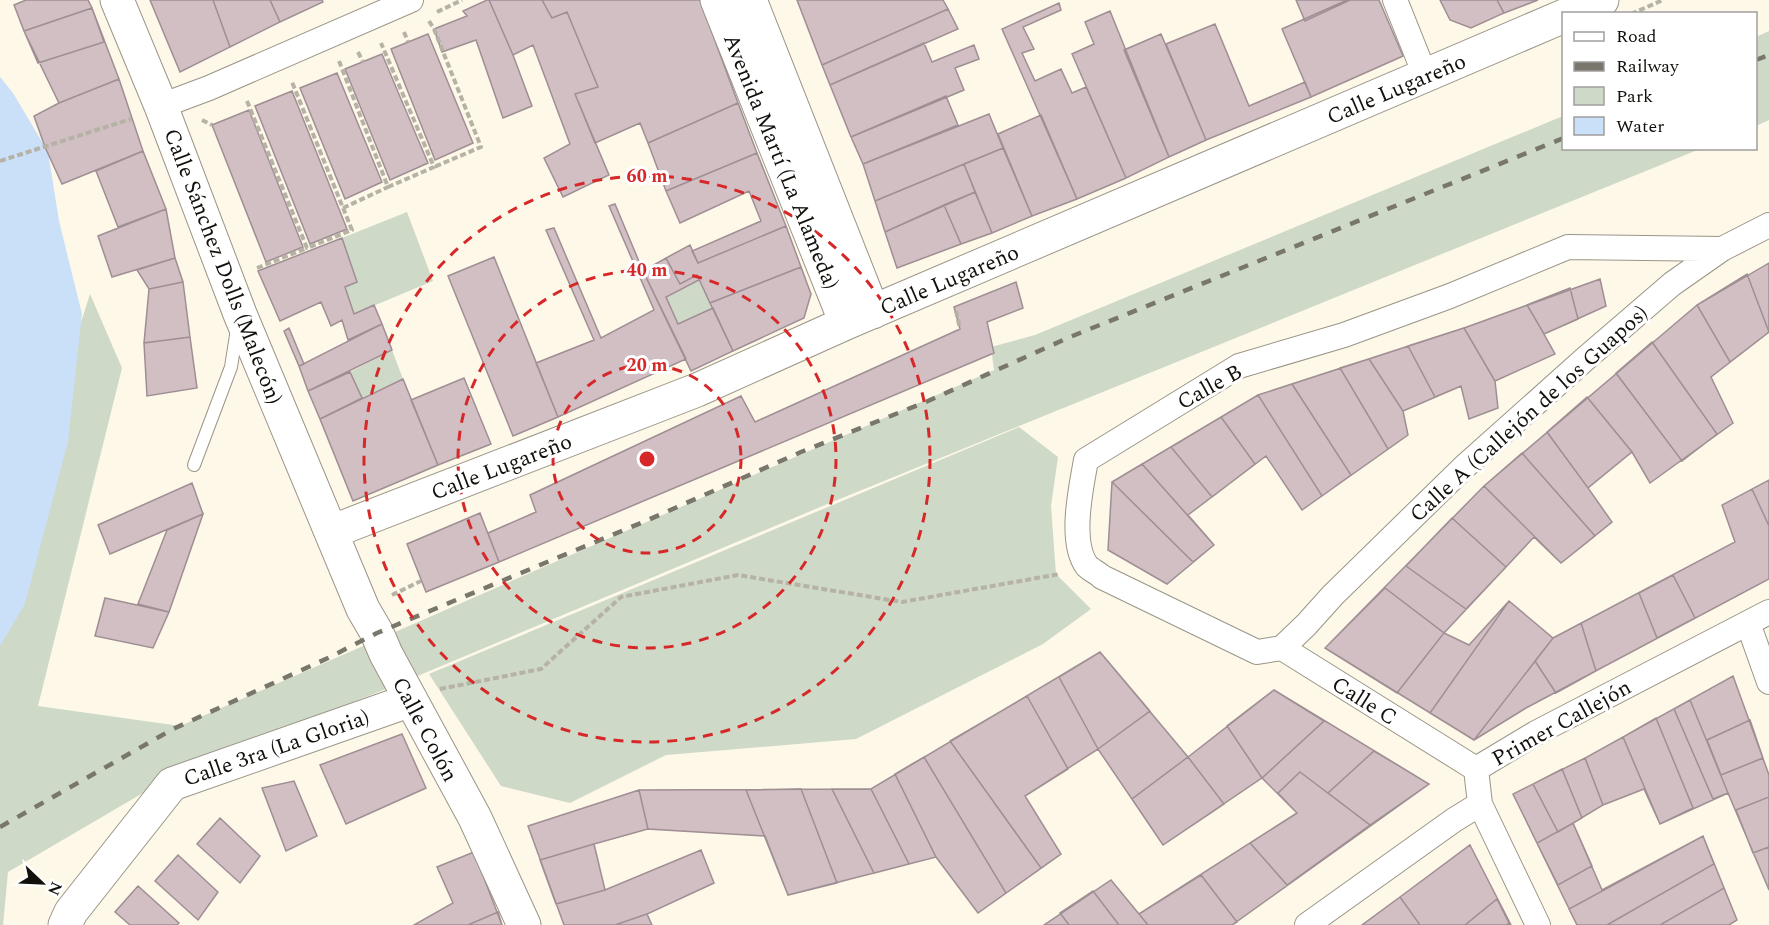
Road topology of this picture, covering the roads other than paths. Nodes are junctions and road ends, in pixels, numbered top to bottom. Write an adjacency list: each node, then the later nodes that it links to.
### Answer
1 (117, 0): 10 (street, Calle Sánchez Dolls (Malecón))
2 (717, 0): 14 (street, Avenida Martí (La Alameda))
3 (750, 0): 14 (street, Avenida Martí (La Alameda))
4 (1395, 0): 9 (street)
5 (1602, 0): 7 (street)
6 (418, 8): 10 (street)
7 (1575, 12)
8 (1562, 16): 9 (street, Calle Lugareño)
9 (1425, 75): 14 (street, Calle Lugareño)
10 (161, 106): 13 (street, Calle Sánchez Dolls (Malecón))
11 (1769, 225): 12 (street, Calle A (Callejón de los Guapos))
12 (1722, 249): 18 (street, Calle A (Callejón de los Guapos)); 18 (street, Calle B)
13 (240, 314): 15 (lane); 16 (street, Calle Sánchez Dolls (Malecón))
14 (859, 317): 16 (street, Calle Lugareño)
15 (194, 465)
16 (331, 532): 20 (street, Calle Colón)
17 (1758, 618): 19 (street); 21 (street, Primer Callejón)
18 (1282, 648): 21 (street, Calle C)
19 (1769, 682)
20 (411, 700): 23 (street, Calle 3ra (La Gloria)); 24 (street, Calle Colón)
21 (1476, 769): 22 (street, Primer Callejón)
22 (1480, 804): 25 (street); 26 (street)
23 (66, 920)
24 (524, 925)
25 (1307, 925)
26 (1538, 925)

